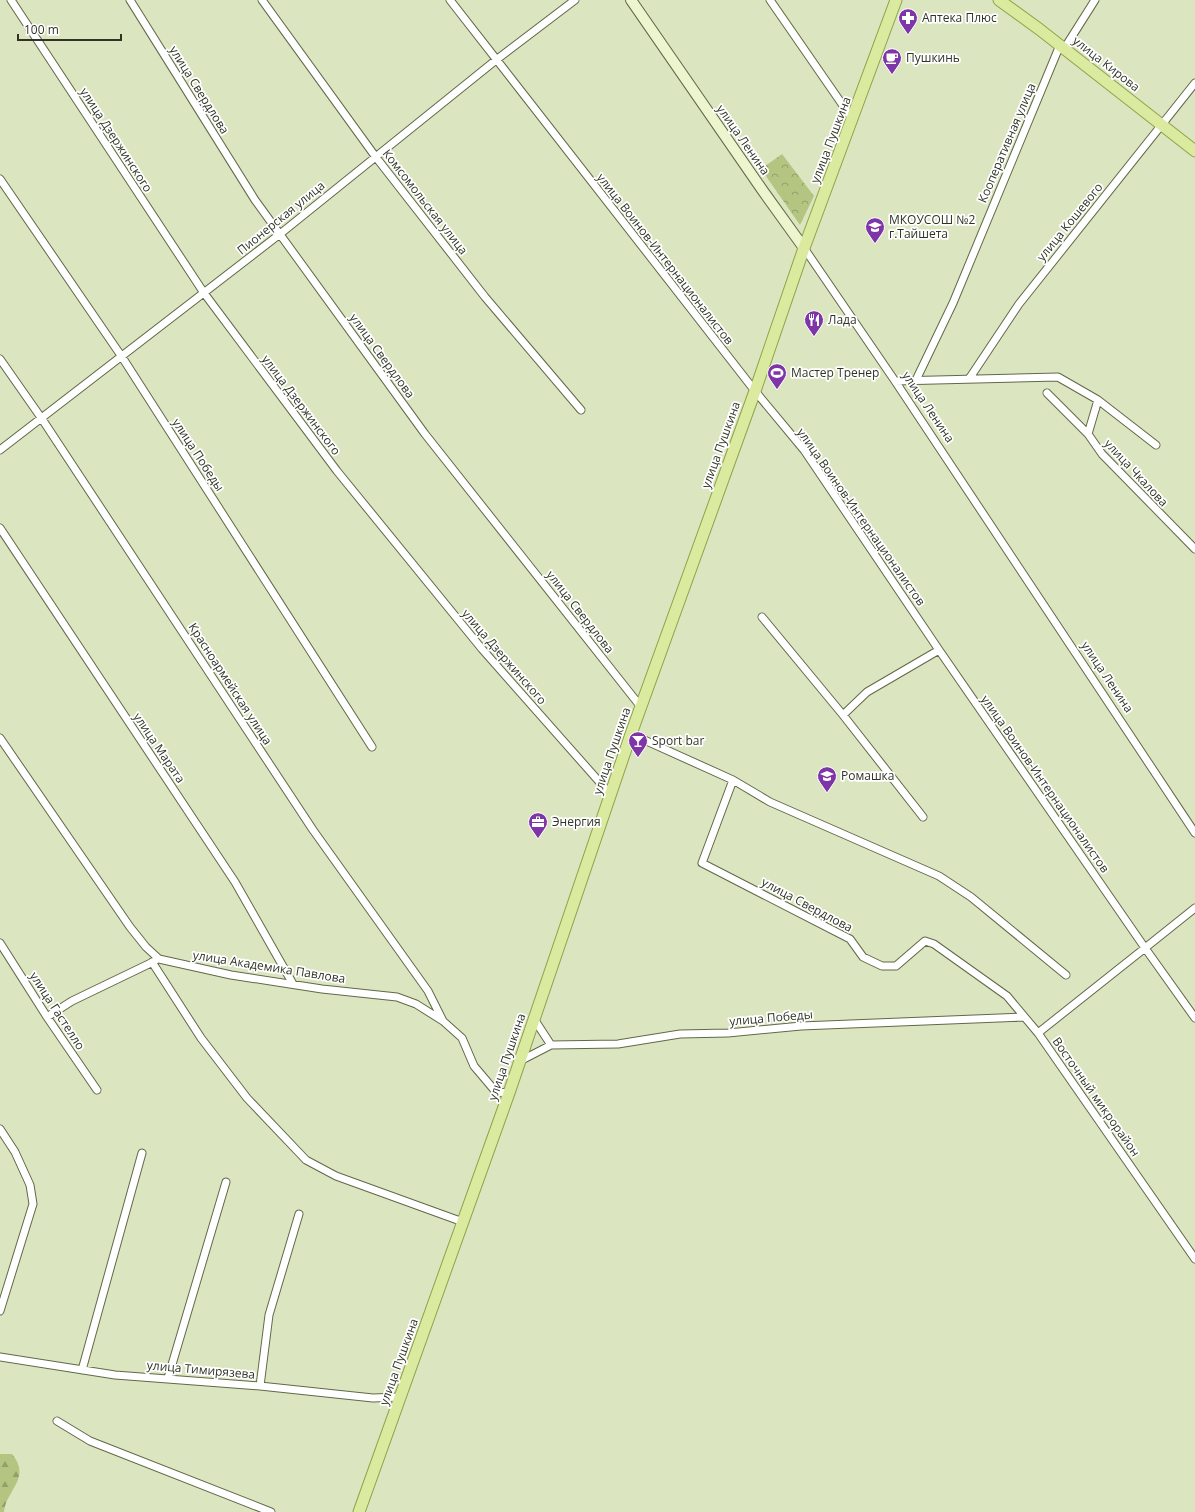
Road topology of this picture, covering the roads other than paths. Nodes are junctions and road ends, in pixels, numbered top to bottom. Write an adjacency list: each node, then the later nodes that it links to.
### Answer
1 (11, 0): 21 (street, улица Дзержинского)
2 (130, 0): 19 (street, улица Свердлова)
3 (262, 0): 17 (street, Комсомольская улица)
4 (450, 0): 12 (street, улица Воинов-Интернационалистов)
5 (575, 0): 12 (street, Пионерская улица)
6 (631, 0): 20 (main road, улица Ленина)
7 (770, 0): 14 (street)
8 (896, 0): 14 (main road, улица Пушкина)
9 (999, 0): 11 (main road, улица Кирова)
10 (1095, 0): 11 (street, Кооперативная улица)
11 (1062, 47): 15 (main road, улица Кирова); 25 (street, Кооперативная улица)
12 (496, 60): 17 (street, Пионерская улица); 27 (street, улица Воинов-Интернационалистов)
13 (1195, 83): 15 (street, улица Кошевого)
14 (853, 120): 20 (main road, улица Пушкина)
15 (1162, 125): 16 (main road, улица Кирова); 24 (street, улица Кошевого)
16 (1195, 151)
17 (375, 156): 19 (street, Пионерская улица); 30 (street, Комсомольская улица)
18 (0, 179): 22 (street, улица Победы)
19 (280, 234): 21 (street, Пионерская улица); 39 (street, улица Свердлова)
20 (804, 248): 26 (street, улица Ленина); 27 (main road, улица Пушкина)
21 (204, 293): 22 (street, Пионерская улица); 45 (street, улица Дзержинского)
22 (122, 357): 31 (street, Пионерская улица); 43 (street, улица Победы)
23 (0, 359): 31 (street, Красноармейская улица)
24 (969, 379): 25 (street); 29 (street)
25 (916, 380): 26 (street)
26 (895, 382): 47 (street, улица Ленина)
27 (755, 391): 38 (street, улица Воинов-Интернационалистов); 39 (main road, улица Пушкина)
28 (1047, 393): 32 (street, улица Чкалова)
29 (1098, 400): 32 (street); 33 (street)
30 (581, 410)
31 (42, 418): 34 (street, Пионерская улица); 59 (street, Красноармейская улица)
32 (1088, 434): 36 (street, улица Чкалова)
33 (1156, 445)
34 (0, 450)
35 (0, 528): 54 (street, улица Марата)
36 (1195, 549)
37 (762, 617): 40 (street)
38 (939, 650): 40 (street); 50 (street, улица Воинов-Интернационалистов)
39 (641, 707): 41 (main road, улица Пушкина)
40 (843, 715): 46 (street)
41 (631, 734): 44 (street); 45 (main road, улица Пушкина)
42 (0, 738): 51 (street)
43 (372, 747)
44 (733, 780): 53 (street); 56 (street, улица Свердлова)
45 (610, 796): 58 (main road, улица Пушкина)
46 (923, 817)
47 (1195, 833)
48 (1195, 908): 50 (street, Восточный микрорайон)
49 (0, 943): 55 (street, улица Гастелло)
50 (1145, 948): 57 (street); 60 (street, Восточный микрорайон)
51 (159, 959): 52 (street); 54 (street, улица Академика Павлова)
52 (152, 962): 55 (street); 69 (street)
53 (1066, 974)
54 (293, 984): 59 (street, улица Академика Павлова)
55 (47, 1017): 63 (street, улица Гастелло)
56 (1024, 1017): 60 (street, улица Свердлова); 61 (street, улица Победы)
57 (1195, 1018)
58 (534, 1019): 61 (street); 62 (main road, улица Пушкина)
59 (443, 1021): 64 (street, улица Академика Павлова)
60 (1038, 1033): 70 (street, Восточный микрорайон)
61 (551, 1045): 62 (street)
62 (520, 1061): 64 (main road, улица Пушкина)
63 (97, 1090)
64 (509, 1093): 69 (main road, улица Пушкина)
65 (0, 1129): 71 (street)
66 (142, 1153): 73 (street)
67 (226, 1182): 74 (street)
68 (299, 1214): 75 (street)
69 (463, 1222): 76 (main road, улица Пушкина)
70 (1195, 1259)
71 (0, 1311)
72 (0, 1357): 73 (street, улица Тимирязева)
73 (82, 1370): 74 (street, улица Тимирязева)
74 (168, 1378): 75 (street, улица Тимирязева)
75 (260, 1386): 76 (street, улица Тимирязева)
76 (400, 1397): 79 (main road, улица Пушкина)
77 (57, 1421): 78 (street)
78 (271, 1512)
79 (358, 1512)

